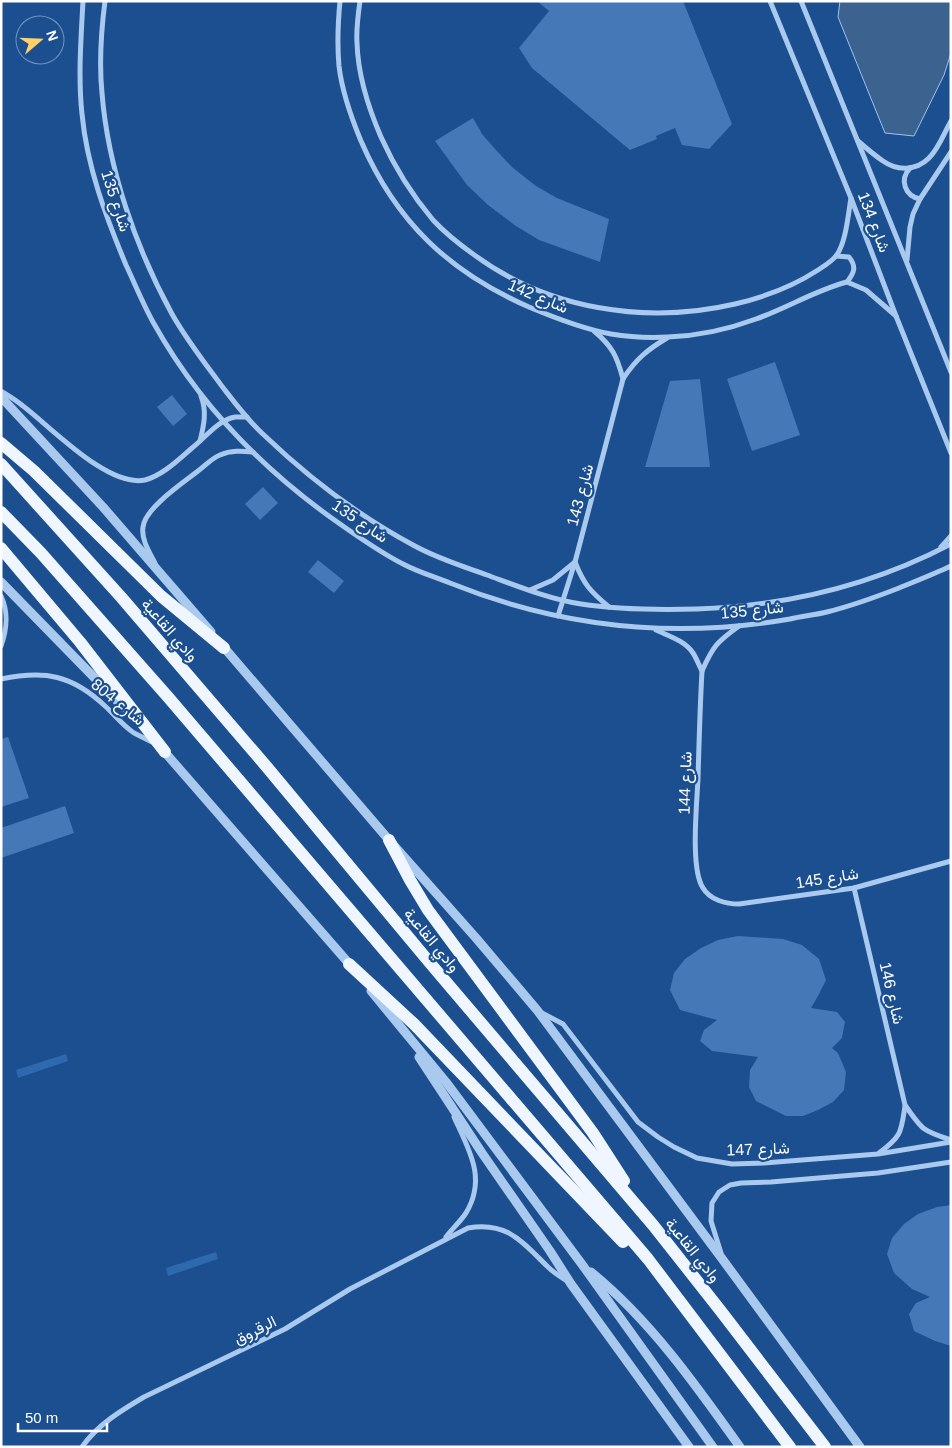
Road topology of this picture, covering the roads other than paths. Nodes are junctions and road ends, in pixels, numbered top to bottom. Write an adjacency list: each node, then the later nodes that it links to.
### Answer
1 (83, 1): 22 (street, شارع 135)
2 (105, 1): 24 (street, شارع 135)
3 (340, 1): 17 (street, شارع 142)
4 (360, 1): 13 (street, شارع 142)
5 (770, 1): 11 (street, شارع 134)
6 (801, 1): 8 (street, شارع 134)
7 (951, 121): 10 (street)
8 (858, 141): 10 (street); 14 (street, شارع 134)
9 (951, 152): 12 (street)
10 (911, 168): 12 (street)
11 (852, 198): 13 (street); 16 (street, شارع 134)
12 (920, 200): 14 (street)
13 (836, 256): 15 (street)
14 (907, 263): 19 (street, شارع 134)
15 (847, 282): 16 (street); 18 (street, شارع 142)
16 (896, 316): 29 (street, شارع 134)
17 (594, 330): 18 (street, شارع 142); 20 (street)
18 (668, 337): 20 (street, شارع 143)
19 (951, 372)
20 (623, 379): 36 (street, شارع 143)
21 (1, 391): 26 (street)
22 (200, 393): 25 (street, شارع 135); 26 (street)
23 (1, 397): 38 (street, وادي القاعية)
24 (247, 417): 25 (street); 42 (street, شارع 135)
25 (223, 421): 26 (street); 28 (street, شارع 135)
26 (200, 442)
27 (1, 443): 50 (main road)
28 (254, 452): 38 (street, وادي القاعية); 46 (street, شارع 135)
29 (951, 453)
30 (1, 464): 66 (main road, وادي القاعية)
31 (1, 512): 71 (main road)
32 (951, 536): 35 (street)
33 (951, 544): 35 (street, شارع 135)
34 (1, 548): 53 (main road)
35 (939, 550): 45 (street, شارع 135)
36 (575, 562): 42 (street); 44 (street, شارع 143); 45 (street)
37 (951, 566): 39 (street, شارع 135)
38 (160, 572): 50 (street, وادي القاعية)
39 (939, 572): 40 (street); 47 (street, شارع 135)
40 (951, 572)
41 (1, 582): 53 (street)
42 (529, 590): 44 (street, شارع 135)
43 (1, 596): 49 (street)
44 (563, 600): 45 (street, شارع 135); 46 (street, شارع 143)
45 (610, 607)
46 (558, 616): 48 (street, شارع 135)
47 (739, 626): 48 (street, شارع 135); 51 (street, شارع 144)
48 (654, 628): 51 (street)
49 (1, 646)
50 (224, 648): 54 (street, وادي القاعية)
51 (702, 671): 57 (street, شارع 144)
52 (1, 679): 53 (street, شارع 804)
53 (162, 748): 58 (street)
54 (389, 840): 59 (street, وادي القاعية); 66 (main road)
55 (951, 861): 56 (street, شارع 145)
56 (854, 888): 57 (street, شارع 145); 62 (street, شارع 146)
57 (707, 894)
58 (349, 964): 60 (street); 71 (main road)
59 (537, 1010): 64 (street, شارع 147); 68 (street, وادي القاعية)
60 (397, 1023): 61 (street); 69 (street)
61 (448, 1104): 67 (street, الرقروق); 70 (street)
62 (905, 1105): 63 (street, شارع 146); 64 (street, شارع 146)
63 (951, 1141): 64 (street, شارع 147)
64 (878, 1154)
65 (951, 1162): 68 (street, شارع 147)
66 (653, 1225): 77 (main road, وادي القاعية)
67 (444, 1240): 70 (street, الرقروق); 72 (street, الرقروق)
68 (723, 1260): 78 (street, وادي القاعية)
69 (581, 1263): 74 (street); 75 (street)
70 (572, 1284): 73 (street)
71 (681, 1303): 76 (main road)
72 (82, 1447)
73 (689, 1447)
74 (713, 1447)
75 (740, 1447)
76 (790, 1447)
77 (825, 1447)
78 (860, 1447)

